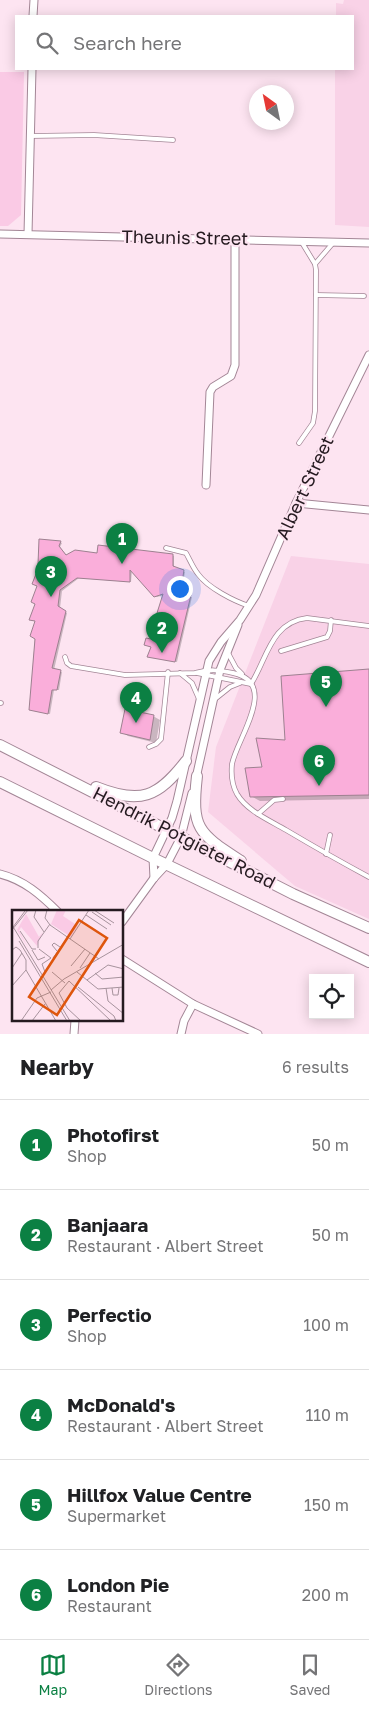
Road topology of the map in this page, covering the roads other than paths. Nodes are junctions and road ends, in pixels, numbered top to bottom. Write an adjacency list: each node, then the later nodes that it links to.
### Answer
1 (34, 0): 2 (street)
2 (33, 15)
3 (32, 70): 4 (street)
4 (30, 136): 5 (lane); 7 (street)
5 (173, 140)
6 (0, 234): 7 (street, Theunis Street)
7 (28, 234): 8 (street, Theunis Street)
8 (235, 239): 9 (street, Theunis Street); 17 (street)
9 (300, 240): 10 (street, Theunis Street); 12 (lane)
10 (334, 241): 11 (street, Theunis Street); 12 (lane)
11 (369, 243)
12 (315, 264): 13 (lane)
13 (316, 295): 14 (lane); 16 (lane)
14 (364, 296)
15 (369, 355): 18 (street, Albert Street)
16 (299, 443)
17 (206, 485)
18 (296, 503): 19 (street); 21 (street, Albert Street)
19 (369, 510)
20 (166, 548): 21 (lane)
21 (249, 606): 22 (street, Albert Street)
22 (240, 620): 25 (street, Albert Street); 31 (street, Albert Street)
23 (331, 620): 24 (lane); 26 (lane); 35 (lane)
24 (369, 626)
25 (227, 651): 28 (street, Albert Street); 32 (lane)
26 (281, 651)
27 (65, 657): 29 (lane)
28 (220, 670): 31 (lane); 32 (lane); 33 (street, Albert Street)
29 (168, 672): 30 (lane); 39 (lane)
30 (179, 672): 31 (lane); 37 (lane)
31 (207, 673): 33 (lane); 37 (street, Albert Street)
32 (243, 675): 35 (lane)
33 (218, 678): 34 (lane); 36 (street, Albert Street)
34 (240, 683): 35 (lane); 36 (lane)
35 (251, 684): 45 (lane)
36 (214, 699): 42 (street, Albert Street)
37 (200, 701): 40 (street, Albert Street)
38 (0, 745): 41 (main road, Hendrik Potgieter Road)
39 (149, 747)
40 (186, 761): 41 (main road); 46 (street, Albert Street)
41 (51, 770): 46 (main road, Hendrik Potgieter Road)
42 (197, 776): 48 (street, Albert Street); 55 (main road)
43 (0, 782): 50 (main road, Hendrik Potgieter Road)
44 (283, 799): 45 (lane)
45 (258, 814): 49 (lane)
46 (166, 830): 48 (main road, Hendrik Potgieter Road); 50 (street, Albert Street)
47 (330, 835): 49 (lane)
48 (181, 837): 51 (street, Albert Street); 55 (main road, Hendrik Potgieter Road)
49 (326, 854): 53 (lane)
50 (153, 858): 51 (main road, Hendrik Potgieter Road); 54 (street)
51 (167, 864): 54 (street, Albert Street); 60 (main road, Hendrik Potgieter Road)
52 (0, 874): 56 (street)
53 (369, 877)
54 (154, 878): 57 (street, Albert Street)
55 (293, 894): 58 (main road, Hendrik Potgieter Road)
56 (56, 910)
57 (124, 919)
58 (369, 928)
59 (124, 960): 61 (street)
60 (369, 962)
61 (192, 1004): 62 (street); 63 (street)
62 (181, 1034)
63 (258, 1034)

